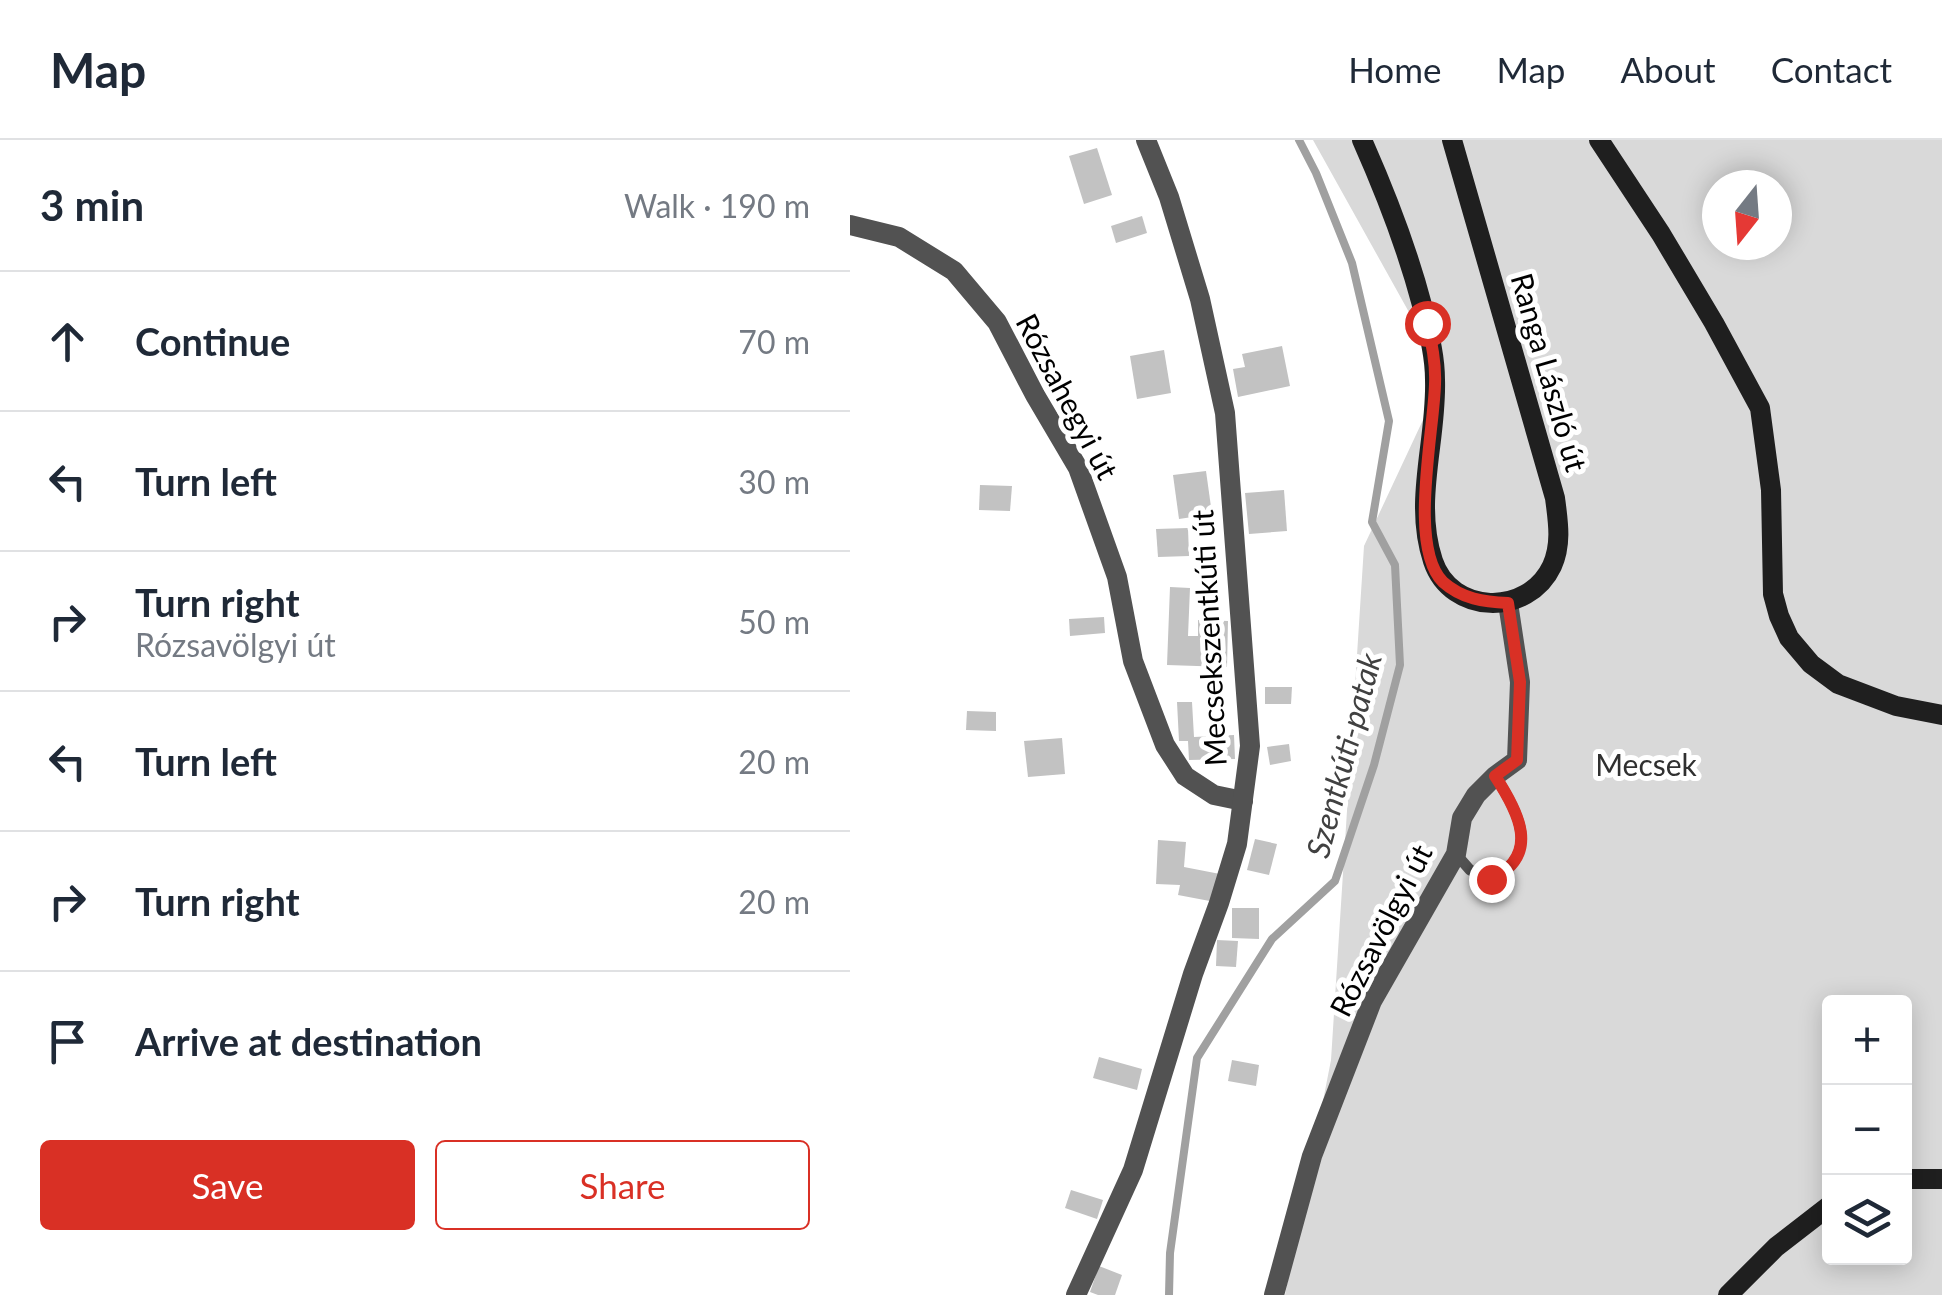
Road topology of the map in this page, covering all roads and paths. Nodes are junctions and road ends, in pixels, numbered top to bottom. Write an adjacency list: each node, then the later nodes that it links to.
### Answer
1 (1146, 140): 9 (street, Mecsekszentkúti út)
2 (1362, 140): 6 (main road)
3 (1452, 140): 6 (main road, Ranga László út)
4 (1599, 140): 7 (main road)
5 (850, 225): 9 (street, Rózsahegyi út)
6 (1508, 603): 8 (street, Rózsavölgyi út)
7 (1942, 715)
8 (1495, 776): 10 (street, Rózsavölgyi út); 10 (lane)
9 (1243, 802): 14 (street, Mecsekszentkúti út)
10 (1456, 854): 15 (street, Rózsavölgyi út)
11 (1912, 1179): 12 (main road)
12 (1942, 1179)
13 (1822, 1212): 16 (main road)
14 (1076, 1295)
15 (1274, 1295)
16 (1728, 1295)

